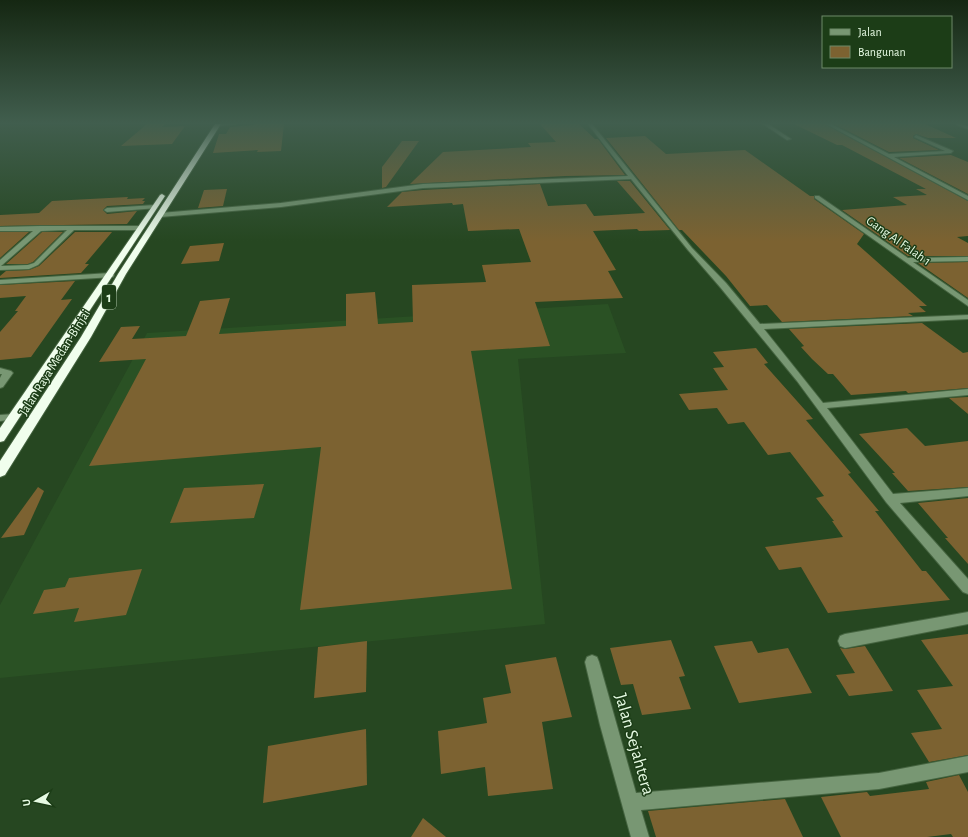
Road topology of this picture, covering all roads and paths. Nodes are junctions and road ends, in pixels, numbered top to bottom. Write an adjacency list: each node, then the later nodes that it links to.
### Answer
1 (190, 163): 8 (highway, Jalan Raya Medan-Binjai / 1)
2 (622, 163): 4 (street)
3 (901, 163): 6 (street)
4 (632, 176): 8 (street); 21 (street)
5 (817, 197): 14 (street, Gang Al Falah 1)
6 (968, 198)
7 (107, 210): 8 (street)
8 (158, 211): 11 (highway, Jalan Raya Medan-Binjai / 1); 29 (highway, Jalan Raya Medan-Binjai / 1)
9 (40, 228): 10 (street); 12 (street); 15 (street)
10 (73, 228): 11 (street); 16 (street)
11 (141, 228): 17 (highway, Jalan Raya Medan-Binjai / 1)
12 (0, 229)
13 (968, 259): 14 (street)
14 (908, 260): 19 (street, Gang Al Falah 1)
15 (0, 264)
16 (0, 268)
17 (110, 275): 18 (street); 26 (highway, Jalan Raya Medan-Binjai / 1)
18 (0, 282)
19 (968, 304)
20 (968, 317): 21 (street)
21 (757, 327): 25 (street)
22 (0, 371): 23 (street)
23 (0, 385)
24 (968, 392): 25 (street)
25 (820, 406): 31 (street)
26 (14, 417): 27 (street); 28 (highway, Jalan Raya Medan-Binjai / 1)
27 (0, 418)
28 (0, 438)
29 (0, 472)
30 (968, 492): 31 (street)
31 (890, 499): 32 (street)
32 (968, 588)
33 (968, 618): 34 (street)
34 (845, 641)
35 (592, 662): 37 (street, Jalan Sejahtera)
36 (968, 764): 37 (street)
37 (631, 802): 38 (street, Jalan Sejahtera)
38 (640, 837)

